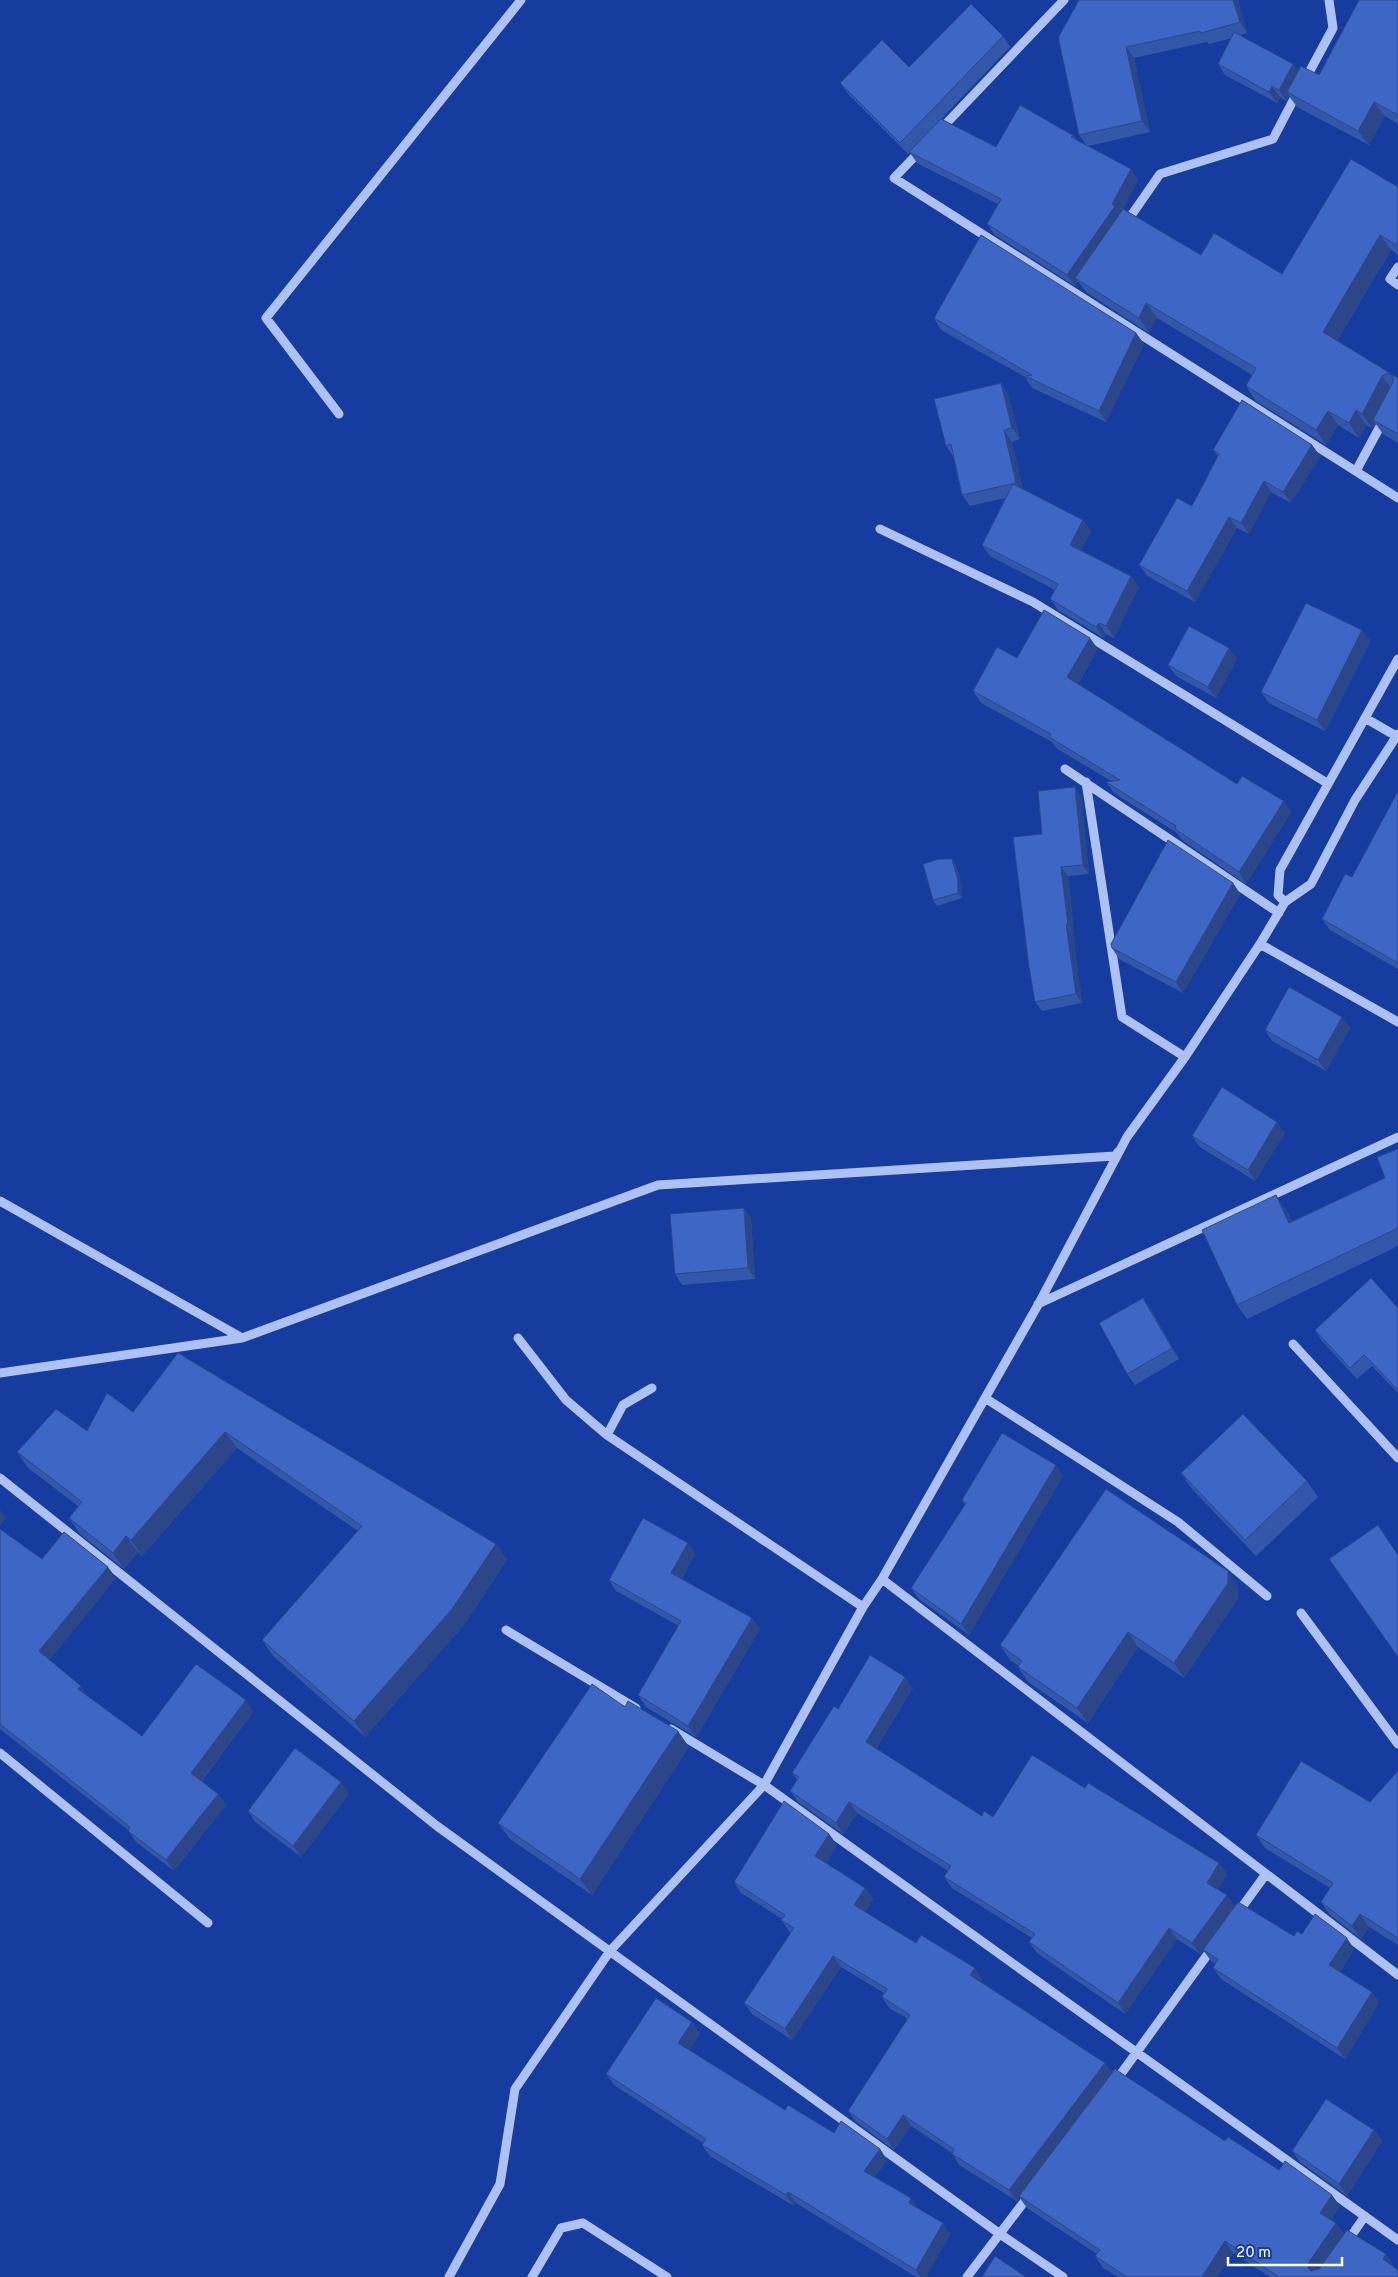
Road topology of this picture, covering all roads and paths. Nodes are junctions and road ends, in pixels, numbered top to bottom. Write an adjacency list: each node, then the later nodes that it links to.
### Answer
1 (521, 0): 8 (street)
2 (1064, 0): 9 (street)
3 (1329, 0): 4 (street)
4 (1122, 230)
5 (1398, 267): 6 (street)
6 (1398, 285)
7 (1389, 412): 9 (street)
8 (339, 414)
9 (1356, 472): 10 (street)
10 (1398, 498)
11 (880, 529): 17 (street)
12 (1398, 660): 13 (street)
13 (1365, 718): 14 (street); 17 (street)
14 (1398, 736): 18 (street)
15 (1065, 769): 16 (street)
16 (1086, 782): 19 (street); 22 (street)
17 (1327, 783): 18 (street)
18 (1285, 902): 19 (street)
19 (1279, 913): 20 (street)
20 (1260, 944): 21 (street); 22 (street)
21 (1398, 1022)
22 (1185, 1057): 23 (street)
23 (1127, 1137): 26 (street); 27 (street)
24 (1398, 1137): 26 (street)
25 (0, 1201): 27 (street)
26 (1038, 1304): 32 (street)
27 (242, 1338): 30 (street)
28 (518, 1338): 33 (street)
29 (1293, 1344): 34 (street)
30 (0, 1373)
31 (652, 1388): 33 (street)
32 (985, 1398): 36 (street); 37 (street)
33 (606, 1435): 38 (street)
34 (1398, 1458)
35 (0, 1478): 50 (street)
36 (882, 1578): 38 (street); 46 (street)
37 (1267, 1596)
38 (863, 1607): 45 (street)
39 (1301, 1613): 43 (street)
40 (506, 1630): 41 (street)
41 (648, 1715)
42 (664, 1725): 45 (street)
43 (1398, 1744)
44 (0, 1753): 48 (street)
45 (764, 1785): 50 (street); 52 (street)
46 (1266, 1874): 47 (street); 51 (street)
47 (1232, 1920)
48 (208, 1923)
49 (1221, 1936): 52 (street)
50 (610, 1951): 56 (street); 59 (street)
51 (1398, 1975)
52 (1137, 2052): 53 (street); 55 (street)
53 (1107, 2092)
54 (1035, 2187): 56 (street)
55 (1365, 2216): 57 (street); 58 (street)
56 (1000, 2234): 62 (street); 63 (street)
57 (1398, 2240)
58 (1344, 2247)
59 (449, 2277)
60 (532, 2277): 61 (street)
61 (667, 2277)
62 (967, 2277)
63 (1063, 2277)

